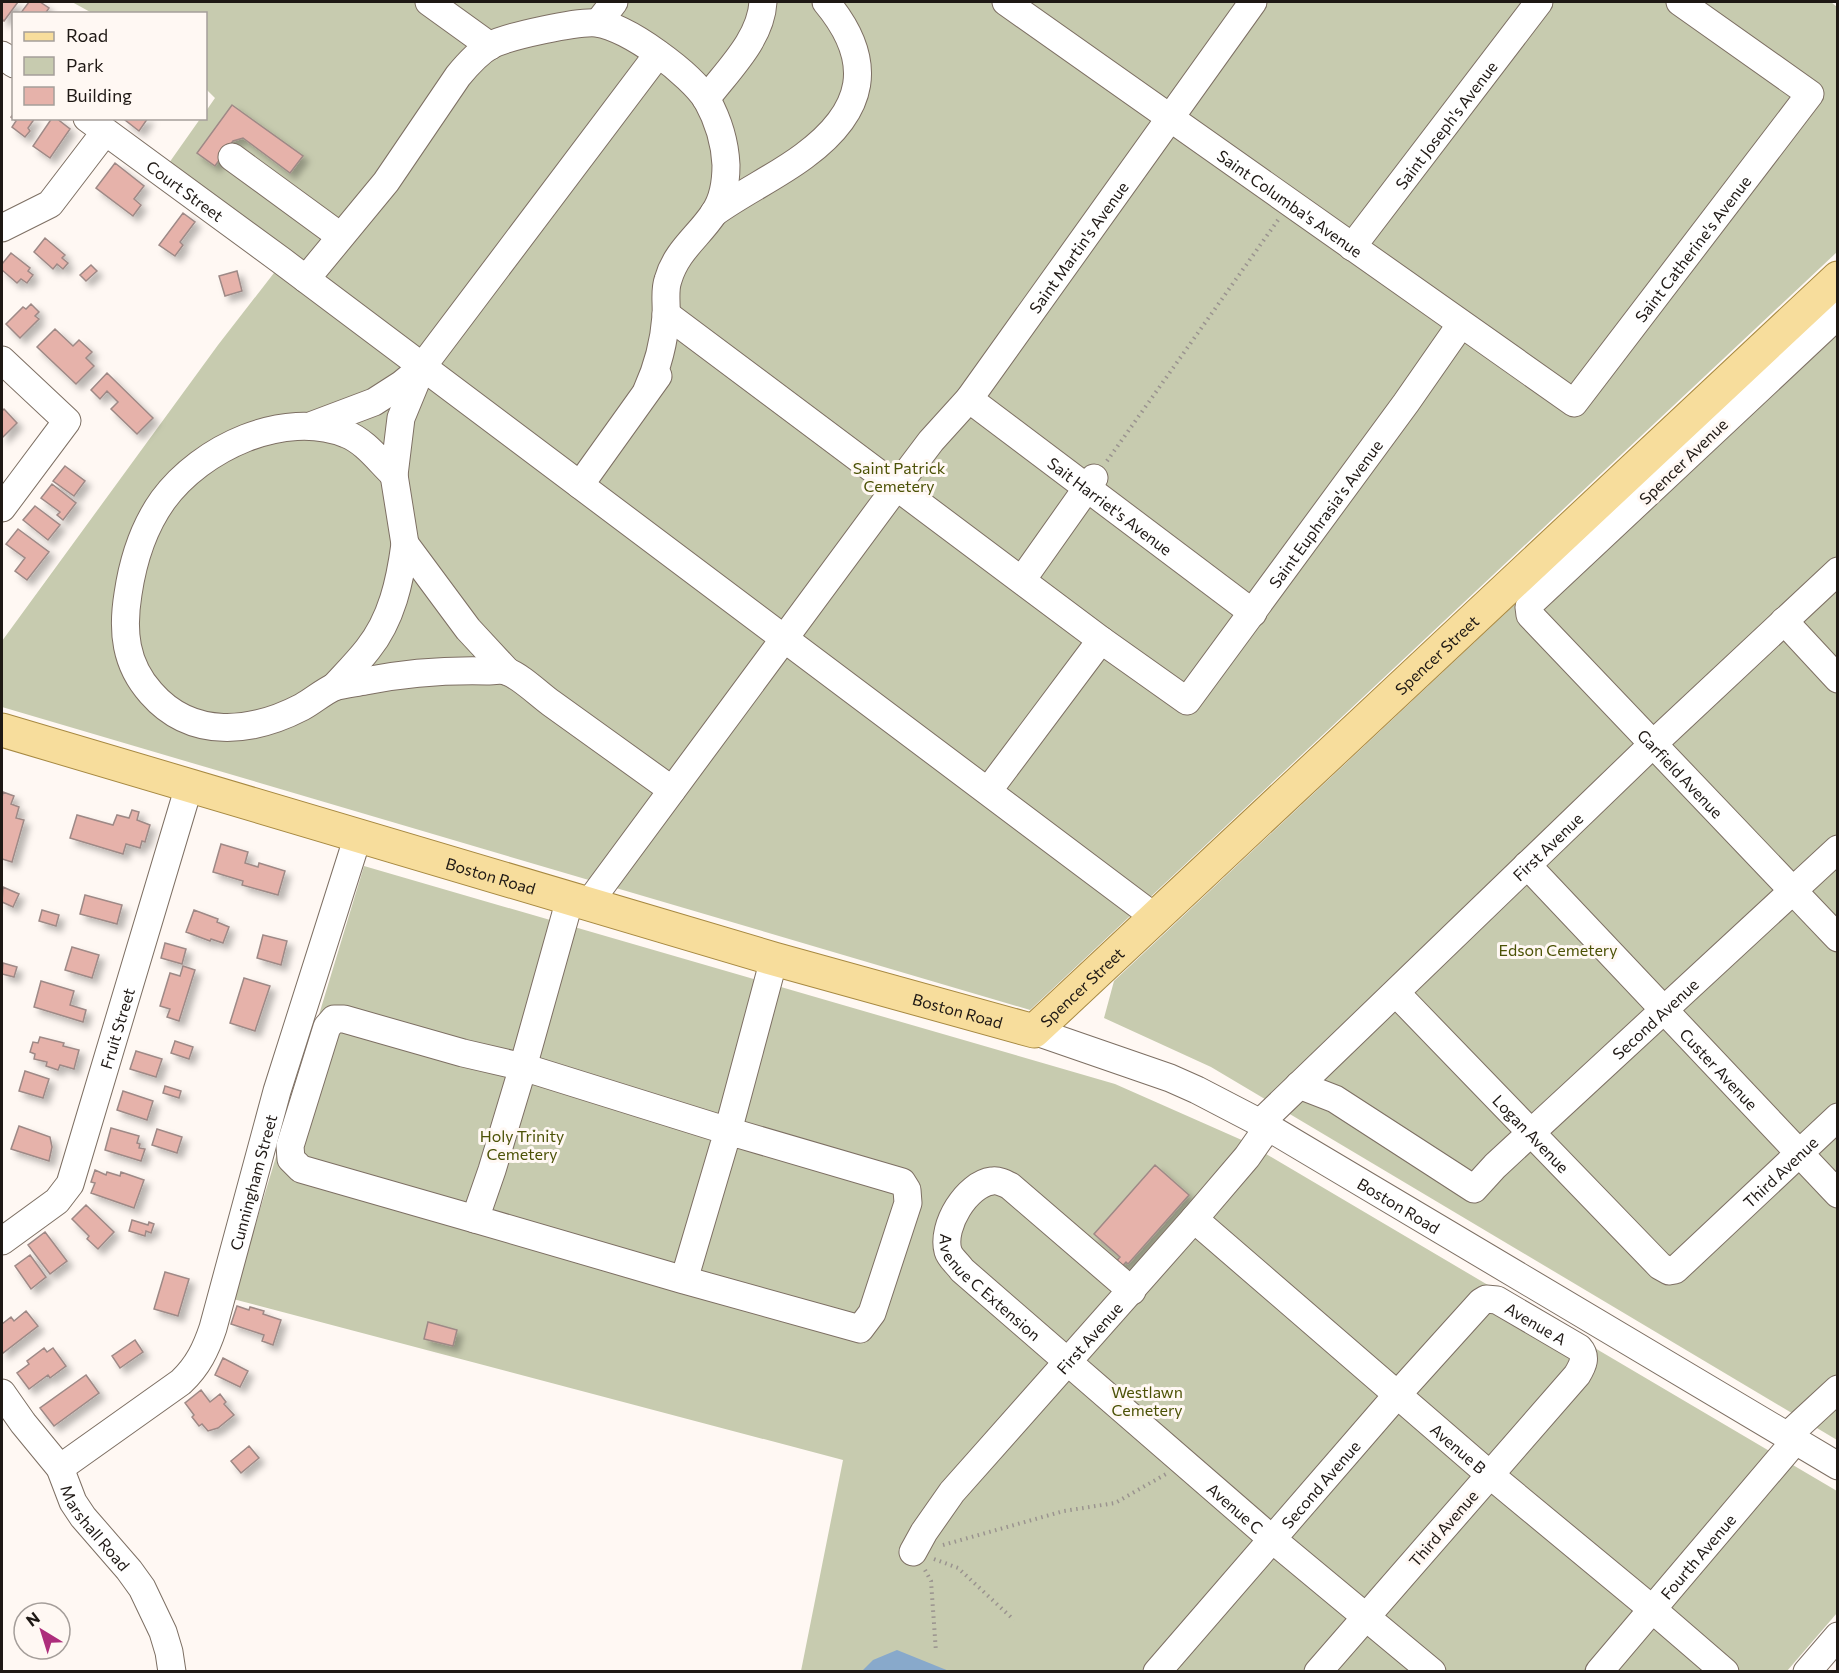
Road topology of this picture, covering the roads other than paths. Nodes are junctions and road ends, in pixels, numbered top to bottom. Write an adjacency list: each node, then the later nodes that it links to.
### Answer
1 (614, 2): 9 (street)
2 (763, 2): 12 (street)
3 (826, 2): 16 (street)
4 (1006, 2): 13 (street, Saint Columba's Avenue)
5 (1253, 2): 13 (street, Saint Martin's Avenue)
6 (1539, 2): 19 (street, Saint Joseph's Avenue)
7 (1680, 2): 30 (street, Saint Catherine's Avenue)
8 (433, 3): 10 (street)
9 (598, 23): 10 (street); 11 (street)
10 (490, 46): 18 (street)
11 (658, 54): 12 (street); 27 (street)
12 (706, 99): 16 (street)
13 (1170, 119): 19 (street, Saint Columba's Avenue); 29 (street, Saint Martin's Avenue)
14 (96, 125): 17 (street); 21 (street, Court Street)
15 (232, 157): 18 (street)
16 (714, 213): 22 (street)
17 (2, 228)
18 (340, 236): 21 (street)
19 (1352, 247): 24 (street, Saint Columba's Avenue)
20 (1838, 278): 58 (main road, Spencer Street)
21 (306, 279): 27 (street, Court Street)
22 (666, 314): 25 (street); 28 (street)
23 (1838, 315): 40 (street, Spencer Avenue)
24 (1461, 324): 30 (street, Saint Columba's Avenue); 41 (street, Saint Euphrasia's Avenue)
25 (690, 331): 28 (street); 35 (street)
26 (2, 360): 36 (street)
27 (422, 367): 31 (street); 32 (street); 34 (street, Court Street)
28 (647, 390): 34 (street)
29 (969, 399): 33 (street, Sait Harriet's Avenue); 35 (street, Saint Martin's Avenue)
30 (1574, 403)
31 (314, 426): 32 (street); 47 (street)
32 (394, 476): 37 (street)
33 (1091, 483): 39 (street); 41 (street, Sait Harriet's Avenue)
34 (580, 485): 43 (street, Court Street)
35 (897, 486): 39 (street); 43 (street, Saint Martin's Avenue)
36 (2, 508)
37 (405, 544): 45 (street); 47 (street)
38 (1838, 572): 42 (street, First Avenue)
39 (1022, 580): 44 (street)
40 (1529, 608): 49 (street, Garfield Avenue)
41 (1253, 613): 44 (street, Saint Euphrasia's Avenue)
42 (1784, 621): 46 (street); 49 (street, First Avenue)
43 (784, 638): 51 (street, Saint Martin's Avenue); 52 (street, Court Street)
44 (1101, 640): 52 (street)
45 (507, 671): 47 (street); 51 (street)
46 (1838, 679)
47 (334, 687)
48 (2, 730): 50 (main road, Boston Road)
49 (1653, 744): 55 (street, First Avenue); 56 (street, Garfield Avenue)
50 (189, 786): 53 (main road, Boston Road); 76 (street, Fruit Street)
51 (672, 790): 57 (street, Saint Martin's Avenue)
52 (988, 791): 58 (street, Court Street)
53 (358, 836): 57 (main road, Boston Road); 88 (street, Cunningham Street)
54 (1838, 849): 56 (street, Second Avenue)
55 (1527, 866): 61 (street, First Avenue); 62 (street, Custer Avenue)
56 (1793, 891): 59 (street, Garfield Avenue); 62 (street, Second Avenue)
57 (579, 901): 60 (main road, Boston Road); 65 (street)
58 (1156, 918): 63 (main road, Spencer Street)
59 (1838, 938)
60 (774, 959): 63 (main road, Boston Road); 70 (street)
61 (1396, 993): 64 (street, First Avenue); 71 (street, Logan Avenue)
62 (1664, 1011): 71 (street, Second Avenue); 72 (street, Custer Avenue)
63 (1034, 1031): 69 (street, Boston Road)
64 (1323, 1063): 66 (street, First Avenue); 67 (street)
65 (523, 1067): 70 (street); 75 (street); 75 (street)
66 (1299, 1085): 67 (street); 69 (street, First Avenue)
67 (1335, 1099): 71 (street, Second Avenue)
68 (1838, 1117): 72 (street, Third Avenue)
69 (1264, 1125): 74 (street, First Avenue); 86 (street, Boston Road)
70 (728, 1131): 78 (street); 78 (street)
71 (1533, 1132): 77 (street, Logan Avenue)
72 (1799, 1153): 73 (street, Custer Avenue); 77 (street, Third Avenue)
73 (1838, 1194)
74 (1194, 1219): 79 (street, First Avenue); 85 (street, Avenue B)
75 (475, 1220): 78 (street)
76 (2, 1241)
77 (1669, 1271)
78 (684, 1280)
79 (1132, 1291): 82 (street, First Avenue); 82 (street, Avenue C Extension)
80 (1486, 1299): 81 (street, Avenue A); 85 (street, Second Avenue)
81 (1584, 1353): 89 (street, Third Avenue)
82 (1069, 1361): 90 (street, Avenue C); 91 (street, First Avenue)
83 (1838, 1389): 86 (street, Fourth Avenue)
84 (2, 1393): 88 (street, Marshall Road)
85 (1397, 1395): 89 (street, Avenue B); 90 (street, Second Avenue)
86 (1791, 1439): 87 (street, Boston Road); 92 (street, Fourth Avenue)
87 (1838, 1466)
88 (60, 1468): 95 (street, Marshall Road)
89 (1489, 1474): 92 (street, Avenue B); 93 (street, Third Avenue)
90 (1272, 1539): 93 (street, Avenue C); 96 (street, Second Avenue)
91 (914, 1552)
92 (1652, 1609): 99 (street, Fourth Avenue); 100 (street, Avenue B)
93 (1367, 1616): 97 (street, Third Avenue); 98 (street, Avenue C)
94 (1838, 1636): 101 (street)
95 (172, 1671)
96 (1157, 1671)
97 (1318, 1671)
98 (1432, 1671)
99 (1599, 1671)
100 (1725, 1671)
101 (1807, 1671)

